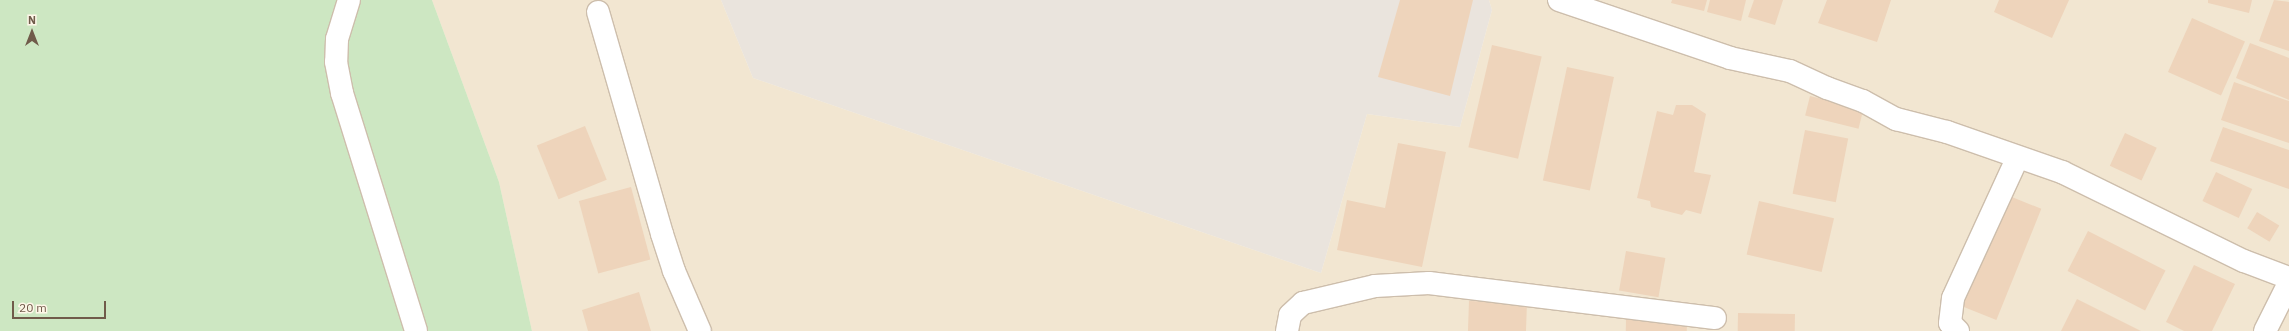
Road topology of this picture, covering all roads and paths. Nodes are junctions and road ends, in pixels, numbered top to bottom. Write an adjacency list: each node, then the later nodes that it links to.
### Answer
1 (349, 0): 8 (street)
2 (1559, 0): 4 (street)
3 (598, 12): 9 (street)
4 (2018, 157): 5 (street); 11 (street)
5 (2289, 278)
6 (2289, 283): 12 (street)
7 (1715, 318): 10 (street)
8 (416, 331)
9 (700, 331)
10 (1287, 331)
11 (1958, 331)
12 (2265, 331)

